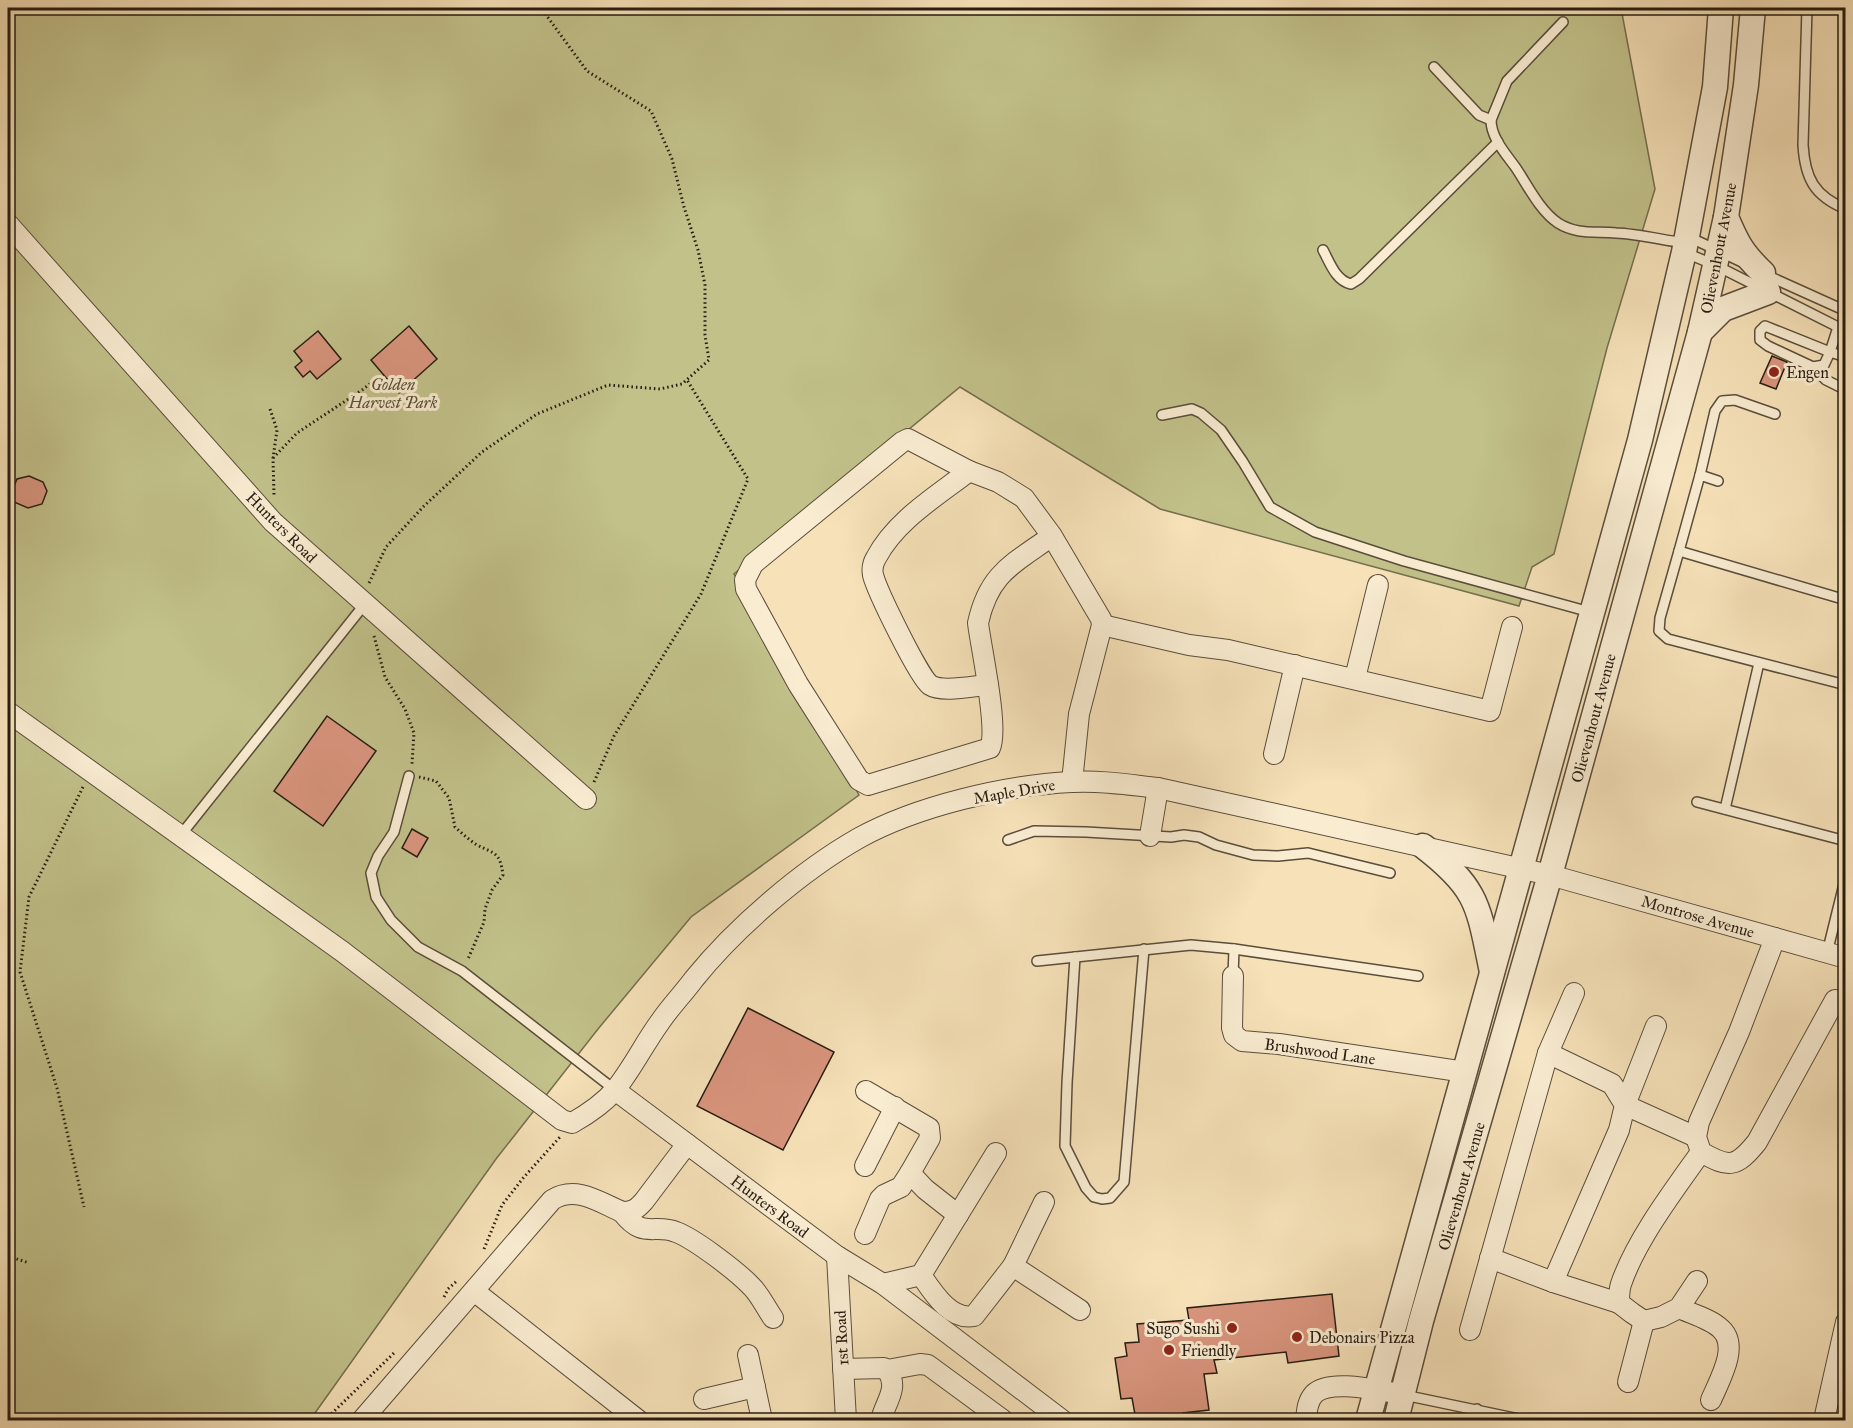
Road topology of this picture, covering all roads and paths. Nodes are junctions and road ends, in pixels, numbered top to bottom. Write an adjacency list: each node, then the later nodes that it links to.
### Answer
1 (541, 8): 23 (path)
2 (1721, 8): 12 (street, Olievenhout Avenue)
3 (1753, 8): 10 (street, Olievenhout Avenue)
4 (1807, 8): 9 (lane)
5 (1563, 22): 7 (lane)
6 (1434, 67): 7 (lane)
7 (1491, 120): 8 (lane)
8 (1498, 142): 12 (lane); 13 (lane)
9 (1845, 209)
10 (1726, 217): 14 (street, Olievenhout Avenue); 15 (street)
11 (8, 224): 32 (street, Hunters Road)
12 (1685, 244): 14 (lane); 14 (lane); 38 (street, Olievenhout Avenue)
13 (1323, 250)
14 (1717, 258): 15 (lane); 15 (lane); 18 (street, Olievenhout Avenue)
15 (1765, 283): 16 (lane); 17 (lane); 18 (street)
16 (1845, 311)
17 (1842, 329): 19 (lane)
18 (1700, 332): 63 (street, Olievenhout Avenue)
19 (1830, 352): 20 (lane); 21 (lane); 21 (lane)
20 (1845, 357)
21 (1813, 367): 24 (lane)
22 (376, 378): 28 (path)
23 (687, 380): 37 (path); 53 (path)
24 (1845, 390)
25 (270, 409): 28 (path)
26 (1775, 414): 30 (lane)
27 (1162, 415): 38 (lane)
28 (273, 458): 32 (path)
29 (969, 471): 33 (street); 44 (street); 44 (street)
30 (1700, 475): 31 (lane); 34 (lane)
31 (1718, 481)
32 (273, 522): 37 (street, Hunters Road)
33 (1052, 536): 39 (street); 44 (street)
34 (1679, 551): 36 (lane); 41 (lane)
35 (1378, 585): 43 (street)
36 (1845, 600)
37 (364, 605): 49 (path); 53 (street, Hunters Road); 56 (lane)
38 (1592, 612): 61 (street, Olievenhout Avenue)
39 (1102, 625): 42 (street); 51 (street)
40 (1512, 627): 43 (street)
41 (1759, 663): 45 (lane); 55 (lane)
42 (1295, 665): 43 (street); 47 (street)
43 (1354, 678)
44 (988, 685)
45 (1845, 685)
46 (8, 712): 48 (street)
47 (1274, 754)
48 (90, 771): 56 (street); 91 (path)
49 (410, 776): 71 (lane)
50 (436, 781): 71 (path)
51 (1072, 782): 52 (street, Maple Drive); 80 (street, Maple Drive)
52 (1158, 788): 57 (street); 60 (street, Maple Drive)
53 (586, 799)
54 (1697, 802): 55 (lane)
55 (1725, 809): 59 (lane)
56 (180, 836): 84 (street)
57 (1150, 836): 58 (lane); 62 (lane)
58 (1008, 840)
59 (1845, 841)
60 (1423, 846): 61 (street, Maple Drive); 72 (street)
61 (1522, 868): 63 (street, Montrose Avenue); 72 (street, Olievenhout Avenue)
62 (1390, 873)
63 (1550, 875): 65 (street, Montrose Avenue); 121 (street, Olievenhout Avenue)
64 (1845, 876): 68 (lane)
65 (1775, 938): 68 (street, Montrose Avenue); 86 (street)
66 (1144, 949): 67 (lane); 69 (lane); 69 (lane)
67 (1234, 949): 73 (lane); 74 (lane)
68 (1836, 955)
69 (1075, 957): 70 (lane)
70 (1037, 960)
71 (462, 970): 80 (lane)
72 (1493, 974): 79 (street, Olievenhout Avenue)
73 (1233, 976): 79 (street, Brushwood Lane)
74 (1418, 976)
75 (1574, 993): 78 (street)
76 (1835, 1000): 86 (street)
77 (1656, 1026): 82 (street)
78 (1548, 1053): 82 (street); 98 (street)
79 (1465, 1072): 120 (street, Olievenhout Avenue)
80 (615, 1090): 84 (street); 85 (street, Hunters Road)
81 (866, 1091): 83 (street)
82 (1625, 1105): 86 (street); 103 (street)
83 (895, 1107): 88 (street); 89 (street)
84 (572, 1123): 95 (path)
85 (687, 1144): 92 (street); 97 (street, Hunters Road)
86 (1699, 1144): 106 (street)
87 (996, 1153): 93 (street)
88 (865, 1166)
89 (910, 1173): 93 (street); 94 (street)
90 (1044, 1202): 100 (street)
91 (84, 1207)
92 (622, 1212): 104 (street); 110 (street)
93 (958, 1215): 101 (street)
94 (865, 1234)
95 (482, 1255)
96 (8, 1256): 99 (path)
97 (837, 1256): 105 (street, Hunters Road); 116 (street, 1st Road)
98 (1490, 1258): 103 (street); 113 (street)
99 (29, 1263)
100 (1013, 1266): 101 (street); 109 (street)
101 (921, 1275): 105 (street)
102 (1697, 1281): 108 (street)
103 (1553, 1282): 106 (street)
104 (467, 1284): 107 (path); 126 (street); 127 (street)
105 (883, 1284): 132 (street, Hunters Road)
106 (1619, 1303): 111 (street)
107 (440, 1305)
108 (1679, 1308): 111 (street); 123 (street)
109 (1080, 1310)
110 (773, 1318)
111 (1644, 1321): 118 (street)
112 (1845, 1322): 138 (street)
113 (1470, 1330)
114 (402, 1346): 125 (path)
115 (748, 1355): 119 (street)
116 (843, 1369): 117 (street); 129 (street, 1st Road)
117 (887, 1371): 130 (street); 131 (street)
118 (1628, 1382)
119 (755, 1387): 122 (street); 128 (street)
120 (1375, 1390): 121 (street); 133 (street); 134 (street, Olievenhout Avenue)
121 (1401, 1394): 124 (lane); 135 (street, Olievenhout Avenue)
122 (704, 1399)
123 (1711, 1400)
124 (1477, 1409): 136 (lane); 137 (lane)
125 (325, 1420)
126 (362, 1420)
127 (638, 1420)
128 (762, 1420)
129 (846, 1420)
130 (880, 1420)
131 (1003, 1420)
132 (1062, 1420)
133 (1306, 1420)
134 (1368, 1420)
135 (1396, 1420)
136 (1465, 1420)
137 (1524, 1420)
138 (1824, 1420)

